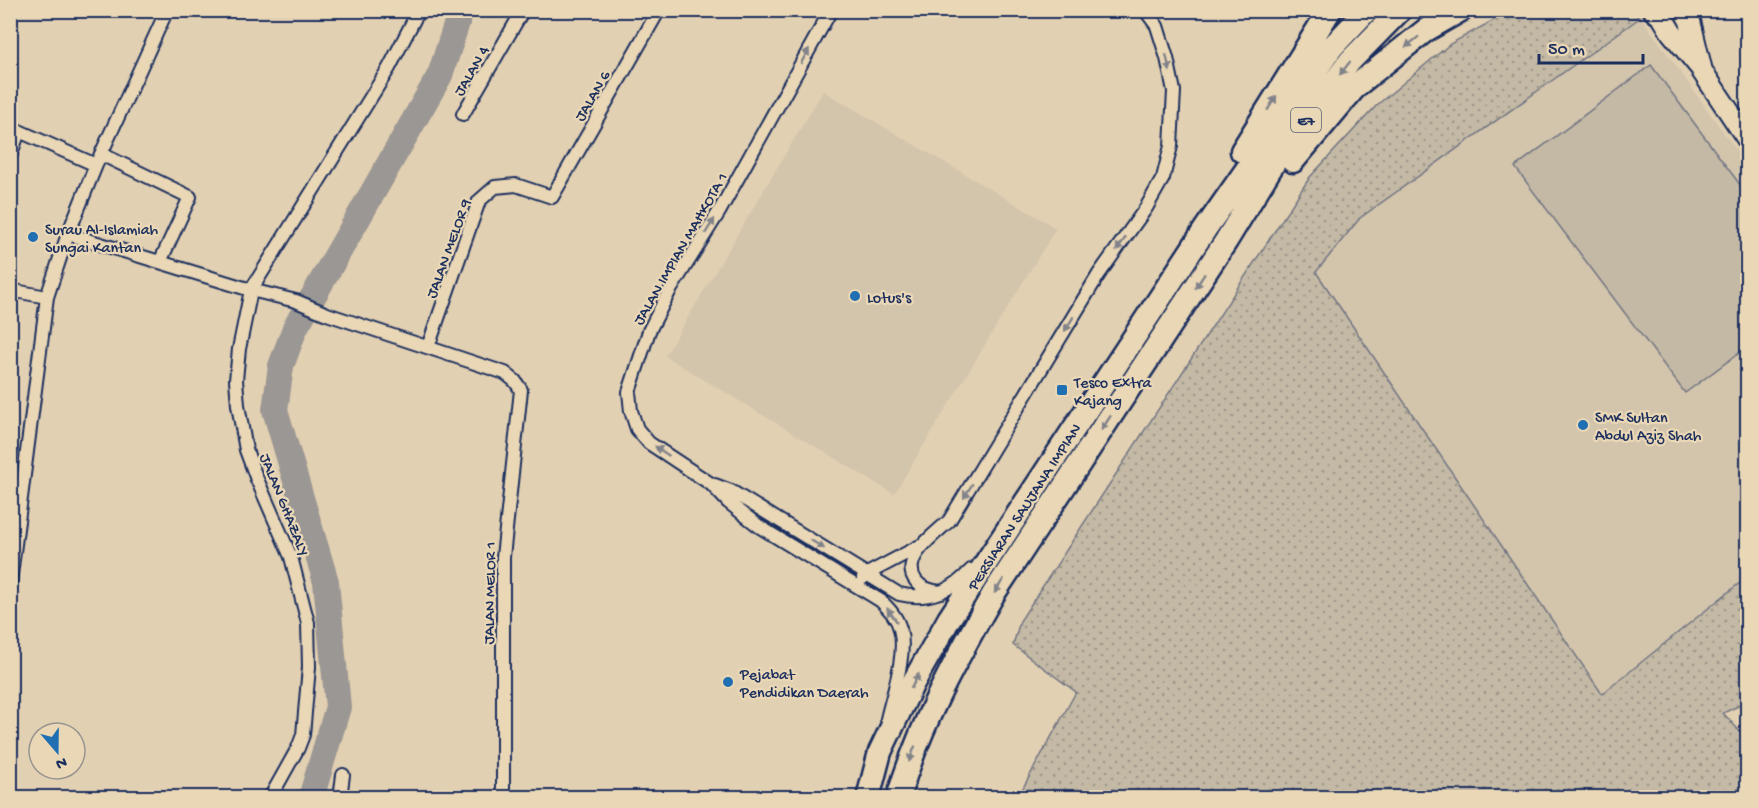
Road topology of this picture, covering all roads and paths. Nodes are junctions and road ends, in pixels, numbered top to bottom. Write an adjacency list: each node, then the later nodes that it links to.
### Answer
1 (166, 10): 18 (street)
2 (419, 10): 25 (street, JALAN GHAZALY)
3 (523, 10): 14 (street, JALAN 4)
4 (659, 10): 19 (street, JALAN 6)
5 (831, 10): 28 (street, JALAN IMPIAN MAHKOTA 1, one-way to 5)
6 (1145, 10): 30 (street, one-way to 30)
7 (1330, 10): 20 (highway, one-way to 7)
8 (1367, 10): 20 (highway, E7)
9 (1400, 10): 22 (highway, E7, one-way to 22)
10 (1461, 10): 22 (highway, one-way to 22)
11 (1684, 10): 13 (main road)
12 (1658, 12): 13 (main road)
13 (1702, 70): 16 (main road)
14 (463, 114)
15 (15, 129): 17 (street); 18 (street)
16 (1748, 140)
17 (10, 157)
18 (99, 159): 21 (street); 23 (street)
19 (552, 197): 27 (street, JALAN MELOR 9)
20 (1206, 228): 29 (highway, PERSIARAN SAUJANA IMPIAN / E7)
21 (68, 234): 23 (street); 26 (street)
22 (1226, 240): 41 (highway, PERSIARAN SAUJANA IMPIAN / E7, one-way to 41)
23 (160, 262): 25 (street)
24 (10, 290): 26 (street)
25 (251, 290): 27 (street); 37 (street, JALAN GHAZALY)
26 (47, 297): 32 (street)
27 (428, 347): 39 (street, JALAN MELOR 1)
28 (711, 484): 31 (street, one-way to 31); 33 (street)
29 (998, 543): 34 (street); 35 (highway, PERSIARAN SAUJANA IMPIAN, one-way to 29)
30 (924, 544): 31 (street); 34 (street)
31 (865, 575): 33 (street); 34 (street)
32 (10, 583)
33 (856, 587): 35 (street, one-way to 33)
34 (941, 592)
35 (880, 752): 40 (highway, PERSIARAN SAUJANA IMPIAN)
36 (343, 775): 38 (street)
37 (270, 798)
38 (340, 798)
39 (503, 798)
40 (868, 798)
41 (898, 798)

